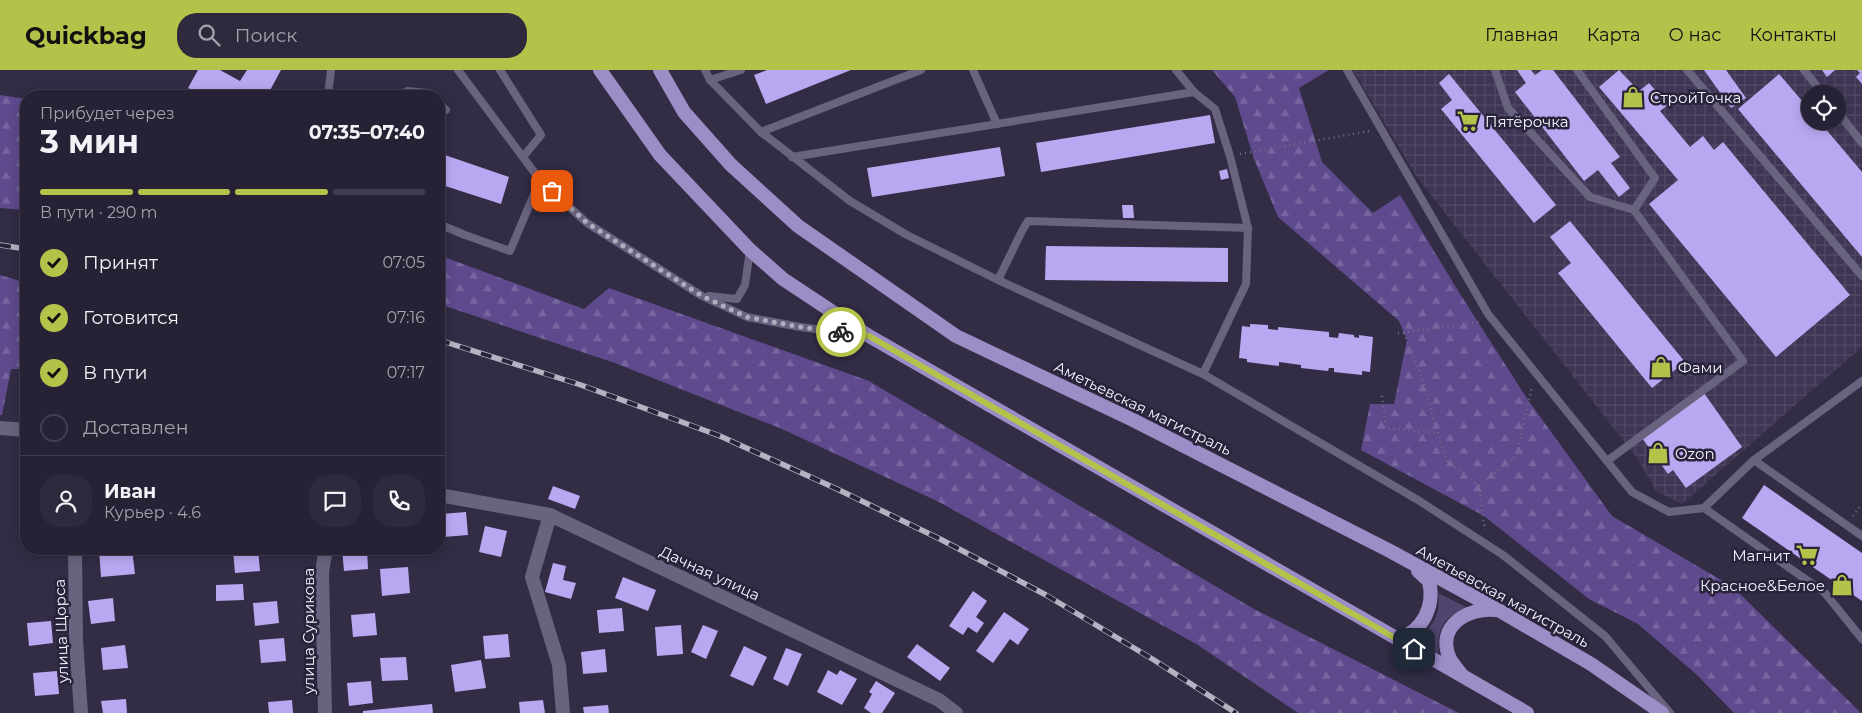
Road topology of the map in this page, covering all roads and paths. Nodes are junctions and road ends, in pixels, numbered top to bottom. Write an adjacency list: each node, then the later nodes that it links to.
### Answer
1 (331, 70): 18 (lane)
2 (458, 70): 27 (lane)
3 (500, 70): 27 (lane)
4 (600, 70): 32 (main road)
5 (660, 70): 59 (main road, Аметьевская магистраль)
6 (705, 70): 16 (lane)
7 (741, 70): 16 (lane)
8 (921, 70): 23 (lane)
9 (973, 70): 21 (lane)
10 (1176, 70): 19 (lane)
11 (1347, 70): 22 (lane)
12 (1495, 70): 29 (lane)
13 (1577, 70): 29 (lane)
14 (1687, 70): 33 (lane)
15 (1804, 70): 17 (lane)
16 (710, 80): 23 (lane)
17 (1816, 85)
18 (329, 90)
19 (1194, 92): 21 (lane); 26 (lane)
20 (1846, 122): 24 (lane)
21 (997, 124): 25 (lane)
22 (1381, 129): 26 (path); 36 (lane)
23 (761, 132): 25 (lane)
24 (1862, 143)
25 (792, 156): 34 (lane)
26 (1230, 156): 31 (lane)
27 (523, 157): 28 (lane)
28 (540, 180): 30 (lane); 35 (lane)
29 (1634, 210): 48 (lane)
30 (445, 227)
31 (1248, 228): 34 (lane); 41 (lane)
32 (750, 250): 35 (lane); 39 (main road)
33 (1862, 276)
34 (998, 280): 41 (lane)
35 (702, 296): 39 (lane)
36 (1494, 320): 38 (path); 40 (lane)
37 (1398, 333): 38 (path)
38 (1404, 333): 46 (path)
39 (869, 336): 61 (main road)
40 (1535, 372): 48 (lane); 49 (path)
41 (1203, 374): 70 (lane)
42 (1862, 381): 47 (lane)
43 (1382, 396): 46 (path)
44 (0, 428): 45 (street)
45 (20, 430)
46 (1438, 432): 49 (path)
47 (1754, 460): 52 (lane); 54 (lane)
48 (1607, 461): 52 (lane)
49 (1479, 486): 55 (path)
50 (445, 496): 53 (street, Дачная улица)
51 (1862, 504): 54 (path)
52 (1704, 508): 62 (lane)
53 (550, 515): 66 (street); 67 (street, Дачная улица)
54 (1846, 525): 56 (lane)
55 (1485, 532)
56 (1862, 536)
57 (75, 555): 64 (street, улица Щорса)
58 (325, 555): 65 (street, улица Сурикова)
59 (1408, 561): 60 (main road, Аметьевская магистраль); 61 (main road)
60 (1500, 611): 63 (main road); 69 (main road, Аметьевская магистраль)
61 (1397, 639): 63 (main road)
62 (1862, 639)
63 (1466, 679): 68 (main road)
64 (81, 713)
65 (325, 713)
66 (563, 713)
67 (956, 713)
68 (1526, 713)
69 (1662, 713)
70 (1670, 713)

